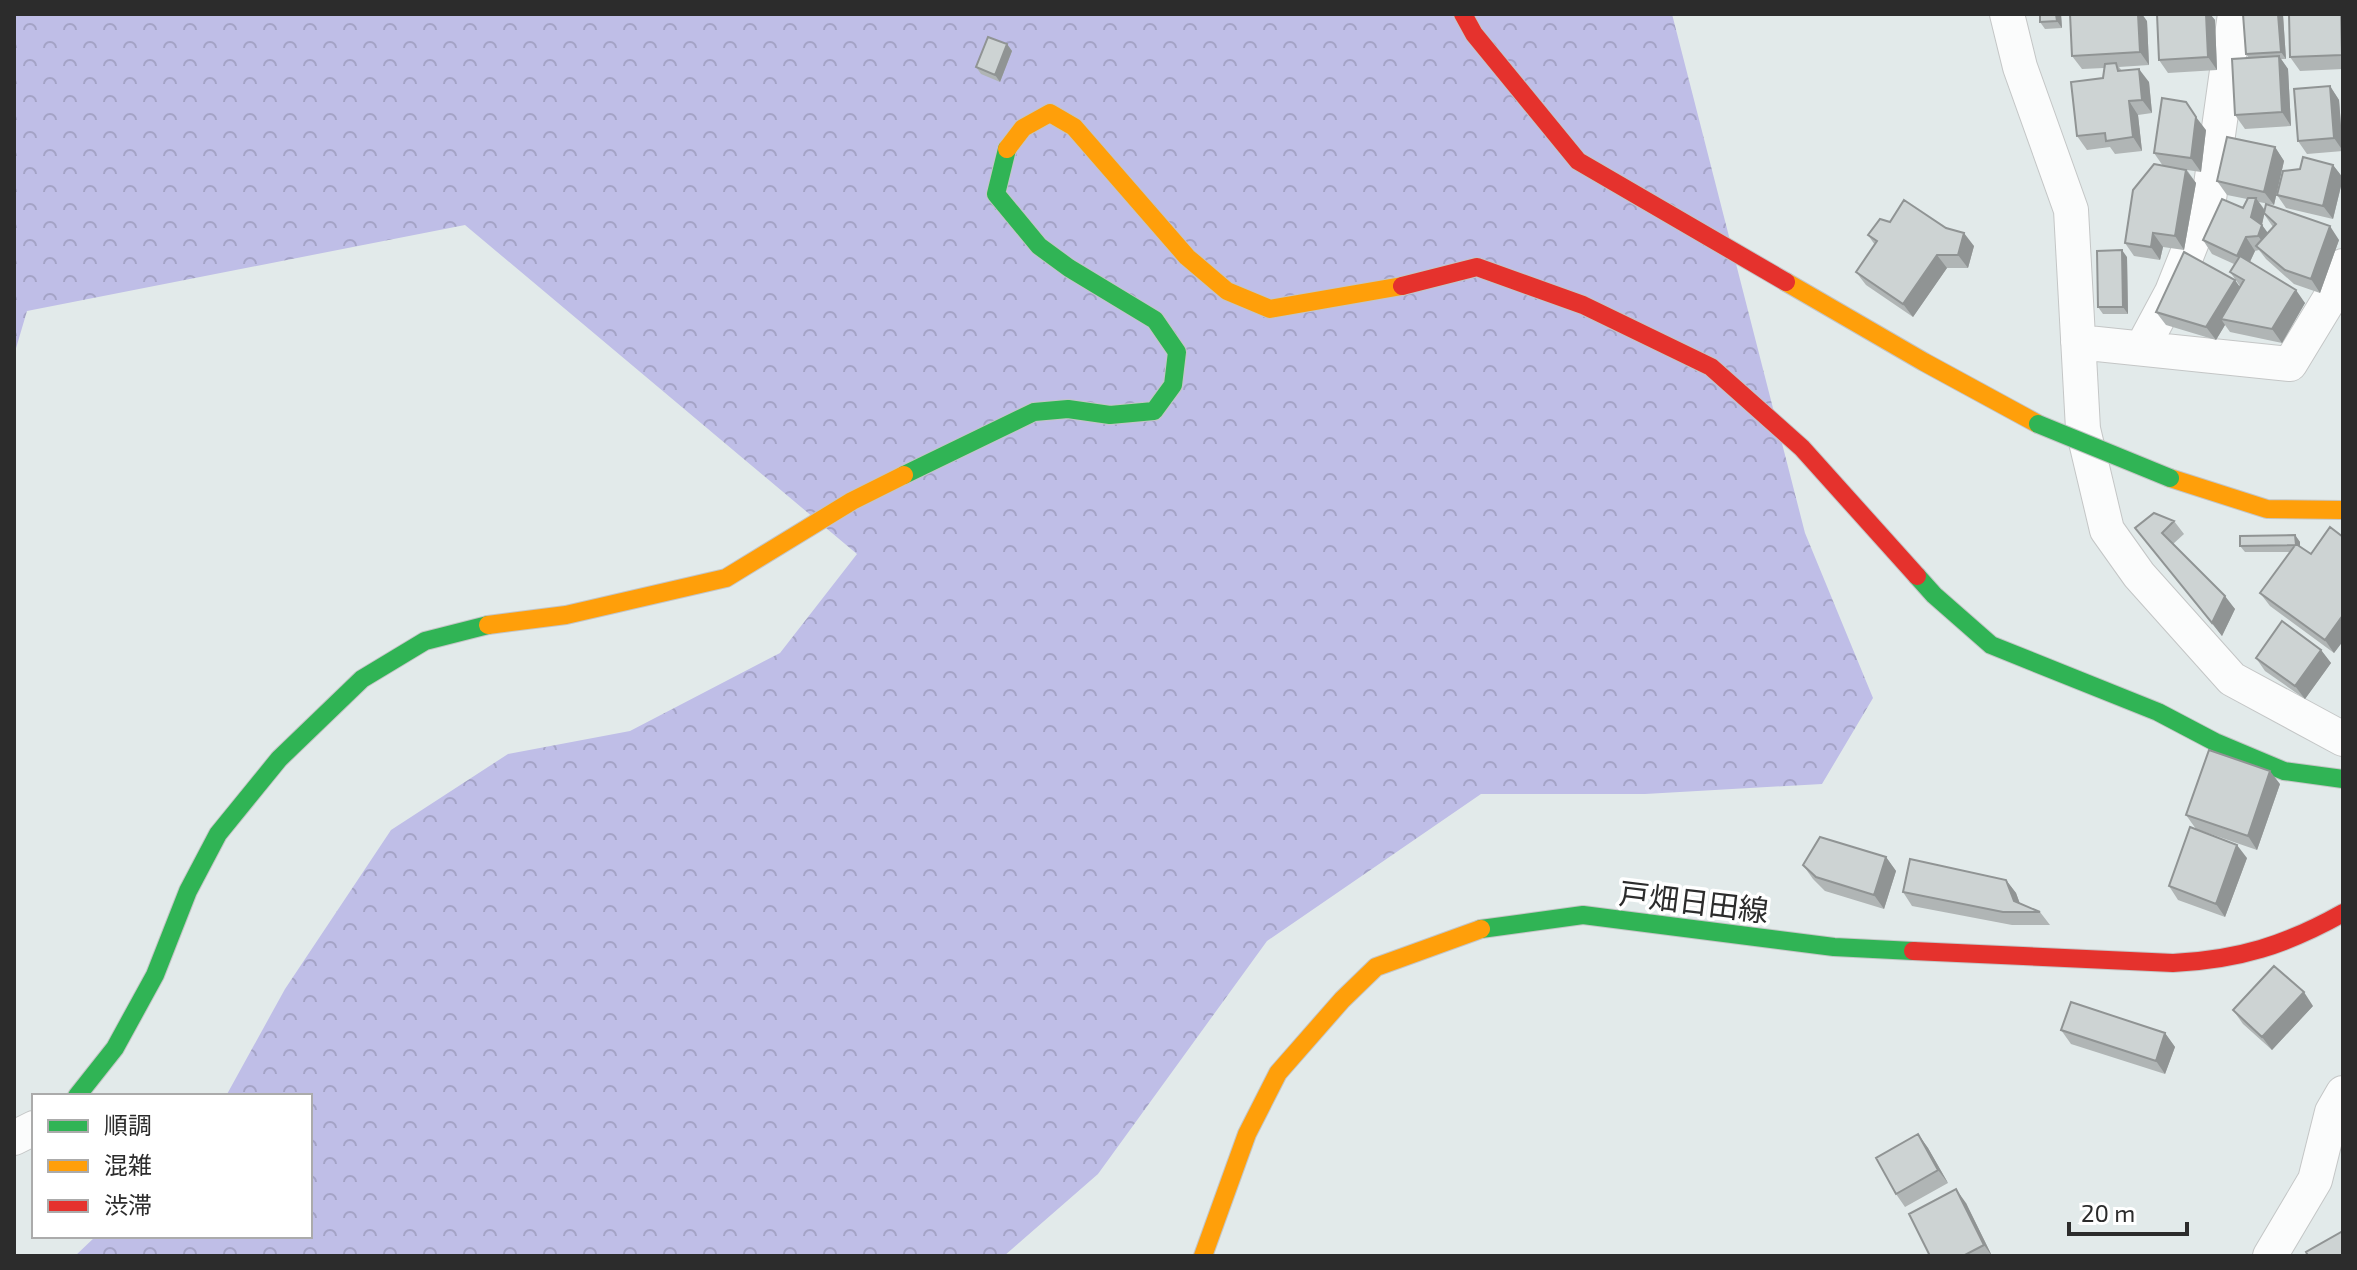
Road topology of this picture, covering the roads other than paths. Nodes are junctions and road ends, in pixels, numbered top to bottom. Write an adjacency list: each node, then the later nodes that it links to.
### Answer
1 (1463, 14): 7 (street, bridge)
2 (2007, 14): 5 (street)
3 (2235, 14): 6 (street)
4 (2343, 266): 6 (street)
5 (2078, 342): 6 (street); 8 (street)
6 (2142, 348)
7 (2343, 510)
8 (2343, 739)
9 (2343, 779): 12 (street)
10 (2343, 913): 15 (street, 戸畑日田線)
11 (2343, 1093): 16 (street)
12 (79, 1094)
13 (32, 1129): 14 (street)
14 (14, 1138)
15 (1203, 1256)
16 (2270, 1256)

